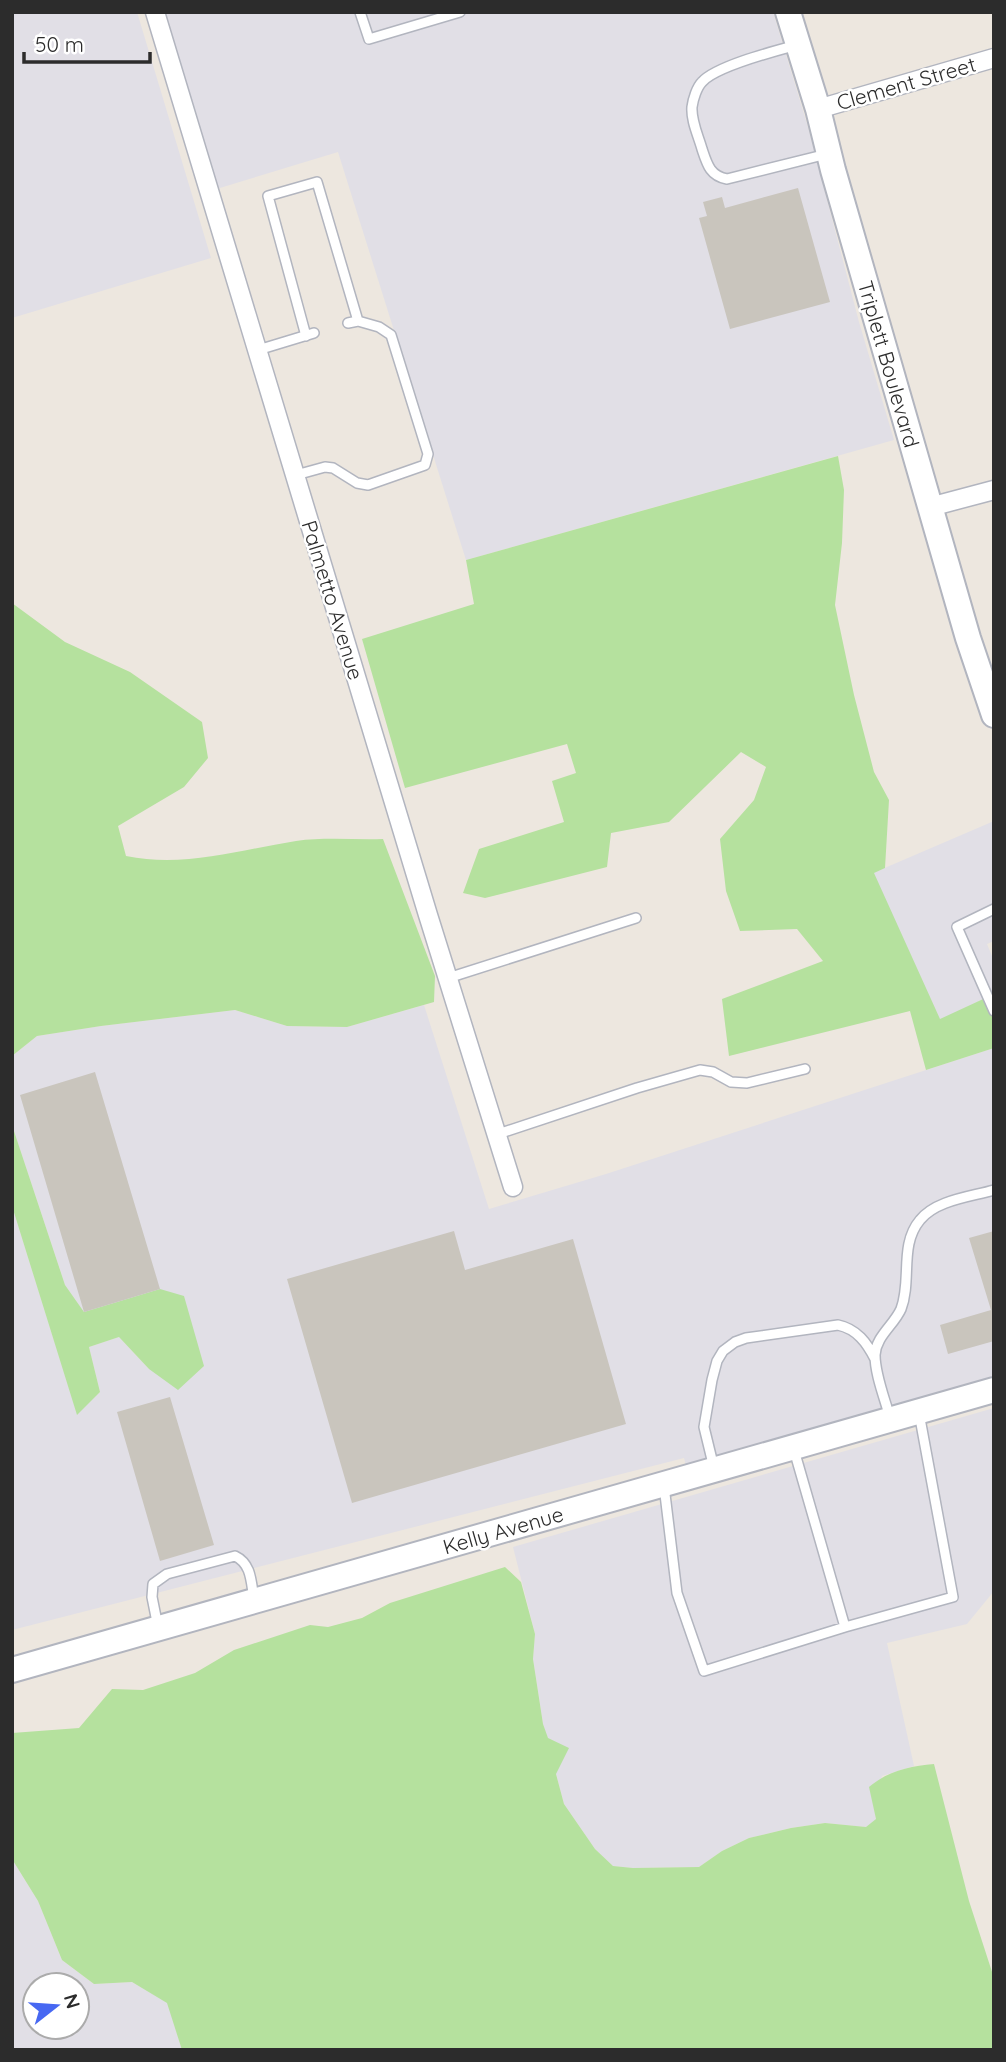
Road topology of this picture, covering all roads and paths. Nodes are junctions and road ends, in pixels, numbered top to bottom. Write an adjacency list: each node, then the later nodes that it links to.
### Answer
1 (155, 12): 12 (street, Palmetto Avenue)
2 (360, 12): 5 (lane)
3 (460, 12): 5 (lane)
4 (788, 12): 6 (main road, Triplett Boulevard)
5 (437, 15)
6 (797, 45): 8 (main road, Triplett Boulevard); 9 (lane)
7 (994, 58): 8 (street, Clement Street)
8 (818, 109): 9 (main road, Triplett Boulevard)
9 (828, 153): 15 (main road, Triplett Boulevard)
10 (358, 321): 11 (lane); 12 (lane); 13 (lane)
11 (348, 324)
12 (258, 350): 13 (street, Palmetto Avenue)
13 (296, 475): 19 (street, Palmetto Avenue)
14 (994, 490): 15 (street)
15 (930, 507): 16 (main road, Triplett Boulevard)
16 (994, 715)
17 (994, 909): 20 (lane)
18 (636, 918): 19 (lane)
19 (448, 978): 22 (street, Palmetto Avenue)
20 (994, 1011)
21 (805, 1069): 22 (lane)
22 (495, 1135): 23 (street, Palmetto Avenue)
23 (513, 1186)
24 (994, 1190): 25 (lane)
25 (875, 1359): 28 (lane); 30 (lane)
26 (994, 1390): 27 (main road, Kelly Avenue)
27 (918, 1411): 28 (main road, Kelly Avenue); 33 (lane)
28 (890, 1419): 29 (main road, Kelly Avenue)
29 (793, 1447): 30 (main road, Kelly Avenue); 33 (lane)
30 (715, 1469): 31 (main road, Kelly Avenue)
31 (664, 1484): 32 (main road, Kelly Avenue); 33 (lane)
32 (255, 1601): 34 (main road, Kelly Avenue); 34 (lane)
33 (845, 1627)
34 (159, 1628): 35 (main road, Kelly Avenue)
35 (12, 1670)

